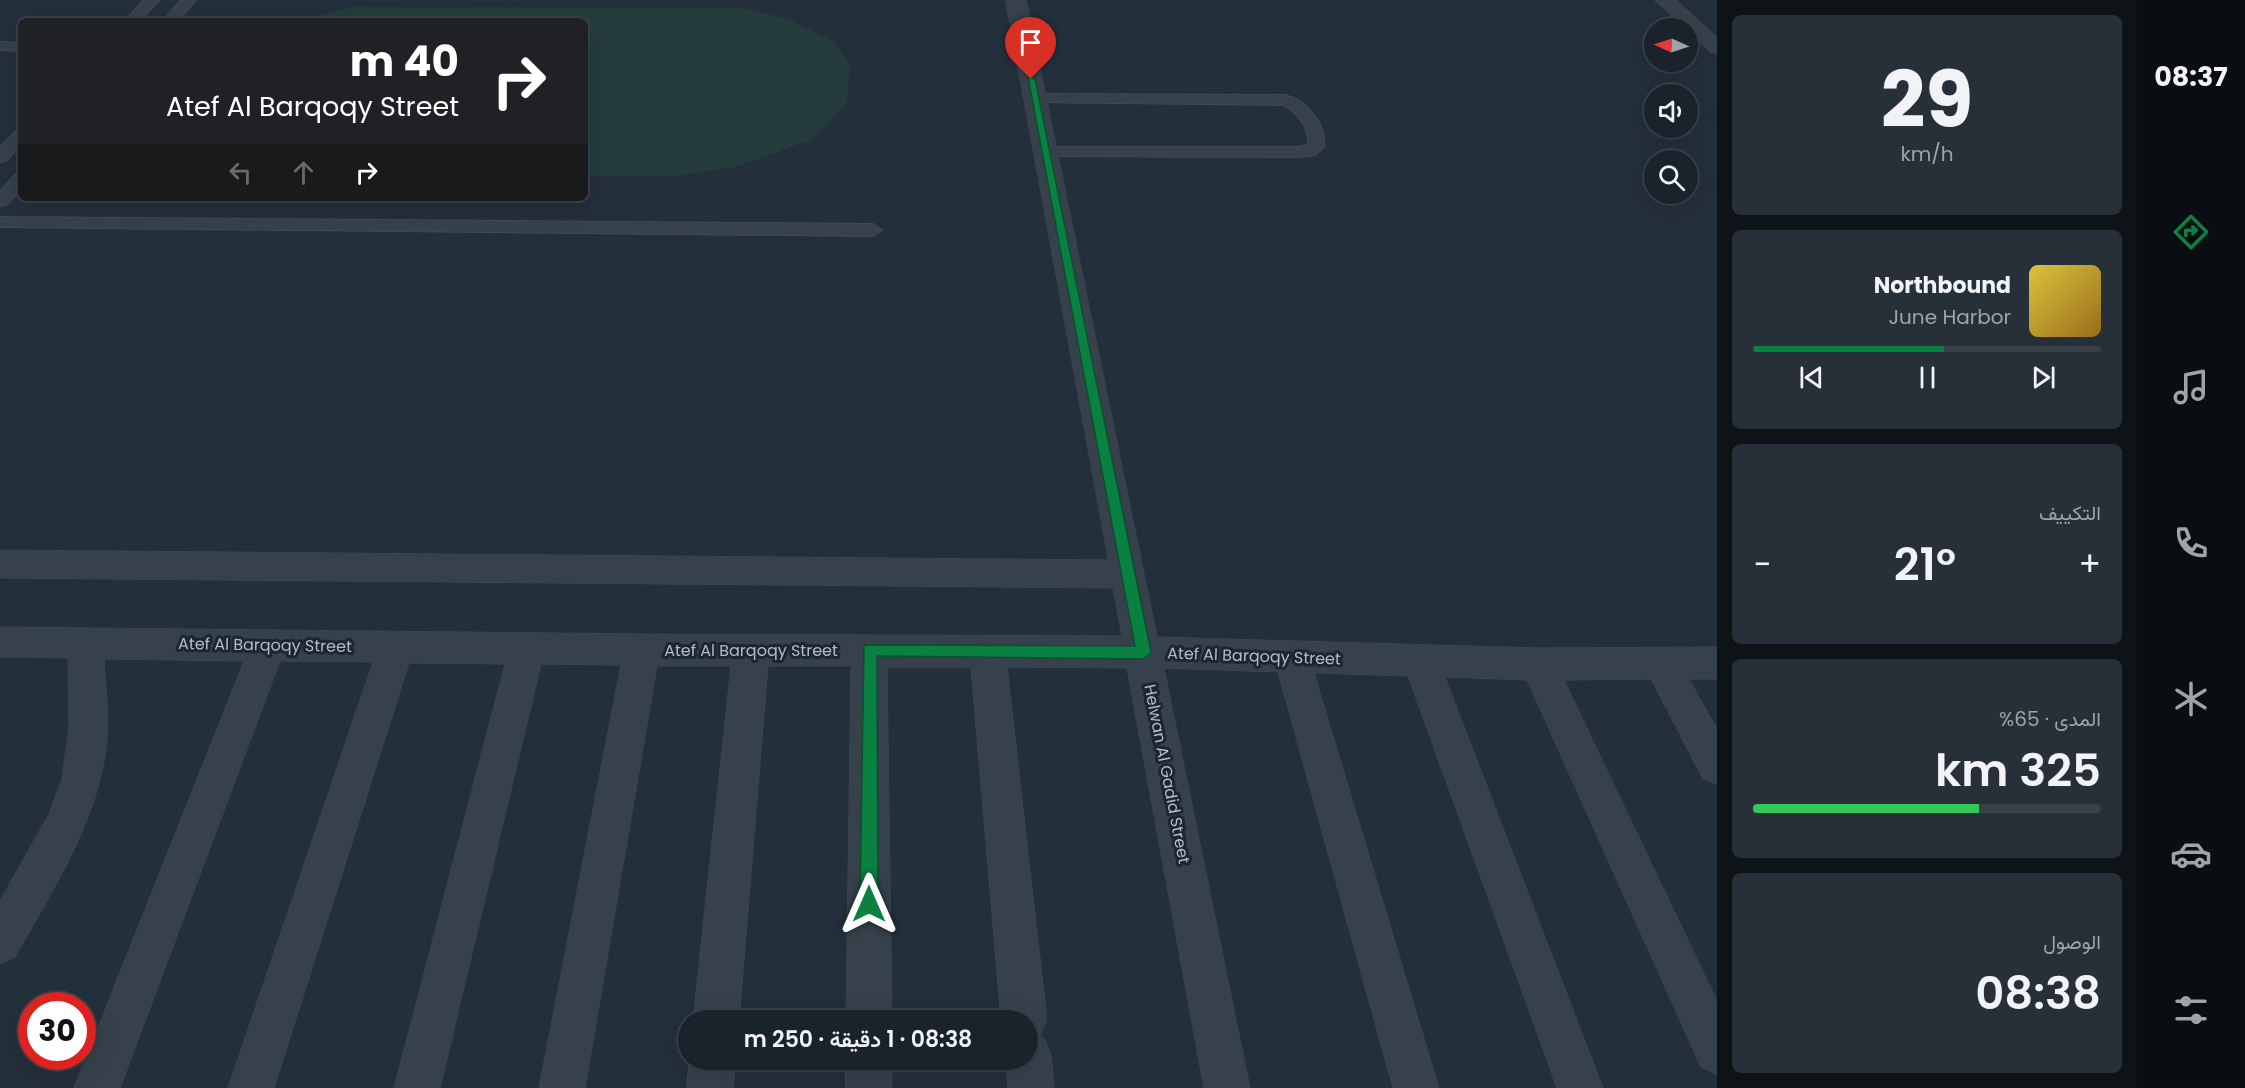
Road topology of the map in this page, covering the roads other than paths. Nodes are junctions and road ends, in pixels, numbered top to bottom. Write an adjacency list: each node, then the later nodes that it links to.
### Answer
1 (152, 0): 5 (lane)
2 (189, 0): 6 (lane)
3 (1016, 0): 10 (street, Helwan Al Gadid Street)
4 (1665, 0): 9 (street)
5 (135, 18)
6 (173, 18)
7 (0, 46): 8 (lane)
8 (18, 47)
9 (1717, 48)
10 (1035, 99): 12 (street, Helwan Al Gadid Street); 12 (lane)
11 (18, 138): 13 (lane)
12 (1045, 151): 19 (street, Helwan Al Gadid Street)
13 (0, 157)
14 (18, 182): 15 (lane)
15 (0, 201)
16 (0, 222): 17 (lane)
17 (873, 230)
18 (0, 564): 19 (street)
19 (1128, 574): 29 (street, Helwan Al Gadid Street)
20 (0, 642): 21 (street, Atef Al Barqoqy Street)
21 (85, 643): 22 (street, Atef Al Barqoqy Street); 36 (street)
22 (268, 645): 23 (street, Atef Al Barqoqy Street); 44 (street)
23 (396, 646): 24 (street, Atef Al Barqoqy Street); 45 (street)
24 (527, 647): 26 (street, Atef Al Barqoqy Street); 46 (street)
25 (869, 649): 27 (street, Atef Al Barqoqy Street); 28 (street, Atef Al Barqoqy Street); 38 (street)
26 (642, 650): 27 (street, Atef Al Barqoqy Street); 47 (street)
27 (751, 650): 37 (street)
28 (987, 651): 29 (street, Atef Al Barqoqy Street); 39 (street)
29 (1144, 652): 30 (street, Atef Al Barqoqy Street); 51 (street, Helwan Al Gadid Street)
30 (1292, 658): 31 (street, Atef Al Barqoqy Street); 52 (street)
31 (1420, 659): 34 (street, Atef Al Barqoqy Street); 53 (street)
32 (1661, 663): 33 (street, Atef Al Barqoqy Street); 34 (street, Atef Al Barqoqy Street); 35 (street)
33 (1717, 663)
34 (1538, 664): 40 (street)
35 (1717, 766)
36 (0, 942)
37 (717, 1010)
38 (869, 1010)
39 (1023, 1010)
40 (1717, 1051)
41 (712, 1070): 48 (street)
42 (869, 1070): 49 (street)
43 (1029, 1070): 50 (street)
44 (97, 1088)
45 (251, 1088)
46 (417, 1088)
47 (562, 1088)
48 (710, 1088)
49 (869, 1088)
50 (1031, 1088)
51 (1227, 1088)
52 (1416, 1088)
53 (1580, 1088)

